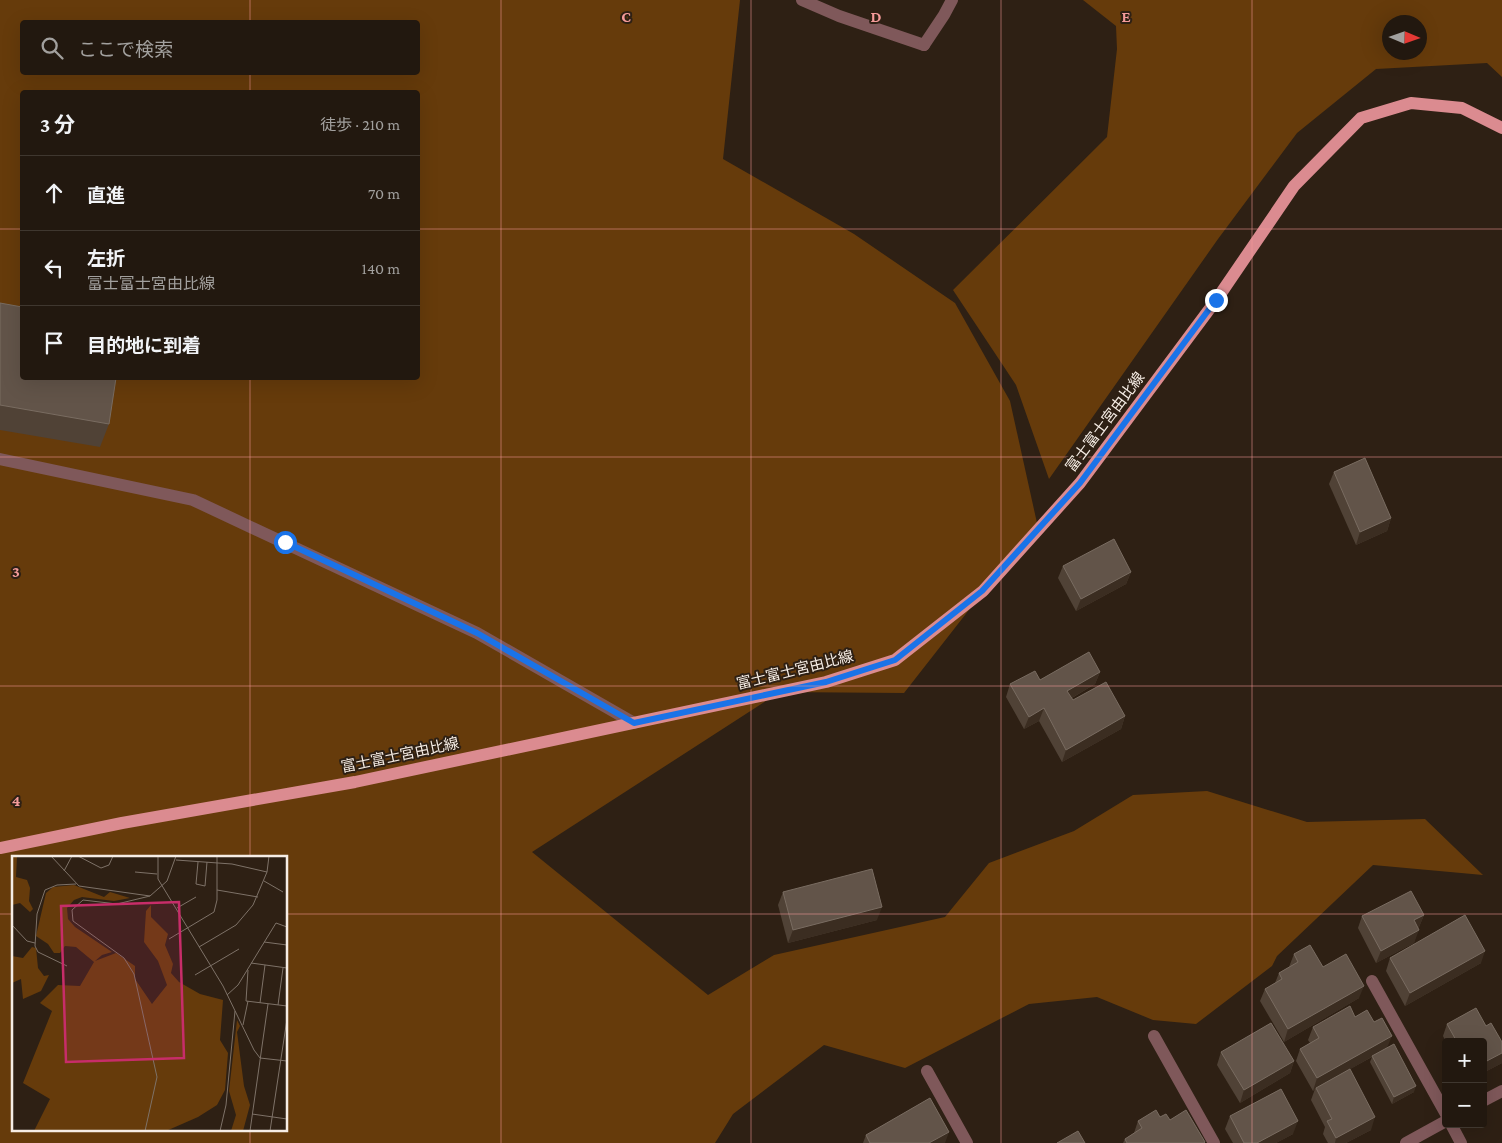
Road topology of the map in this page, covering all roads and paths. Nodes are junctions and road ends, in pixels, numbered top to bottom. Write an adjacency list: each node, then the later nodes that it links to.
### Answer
1 (802, 0): 2 (street)
2 (952, 0)
3 (1502, 128): 5 (main road, 富士富士宮由比線)
4 (0, 459): 5 (street)
5 (634, 723): 6 (main road, 富士富士宮由比線)
6 (0, 848)
7 (1372, 981): 12 (street)
8 (1154, 1036): 16 (street)
9 (927, 1071): 15 (street)
10 (1502, 1091): 11 (street)
11 (1487, 1099)
12 (1442, 1107)
13 (1442, 1123): 17 (street)
14 (1453, 1128): 18 (street)
15 (967, 1143)
16 (1214, 1143)
17 (1406, 1143)
18 (1461, 1143)

